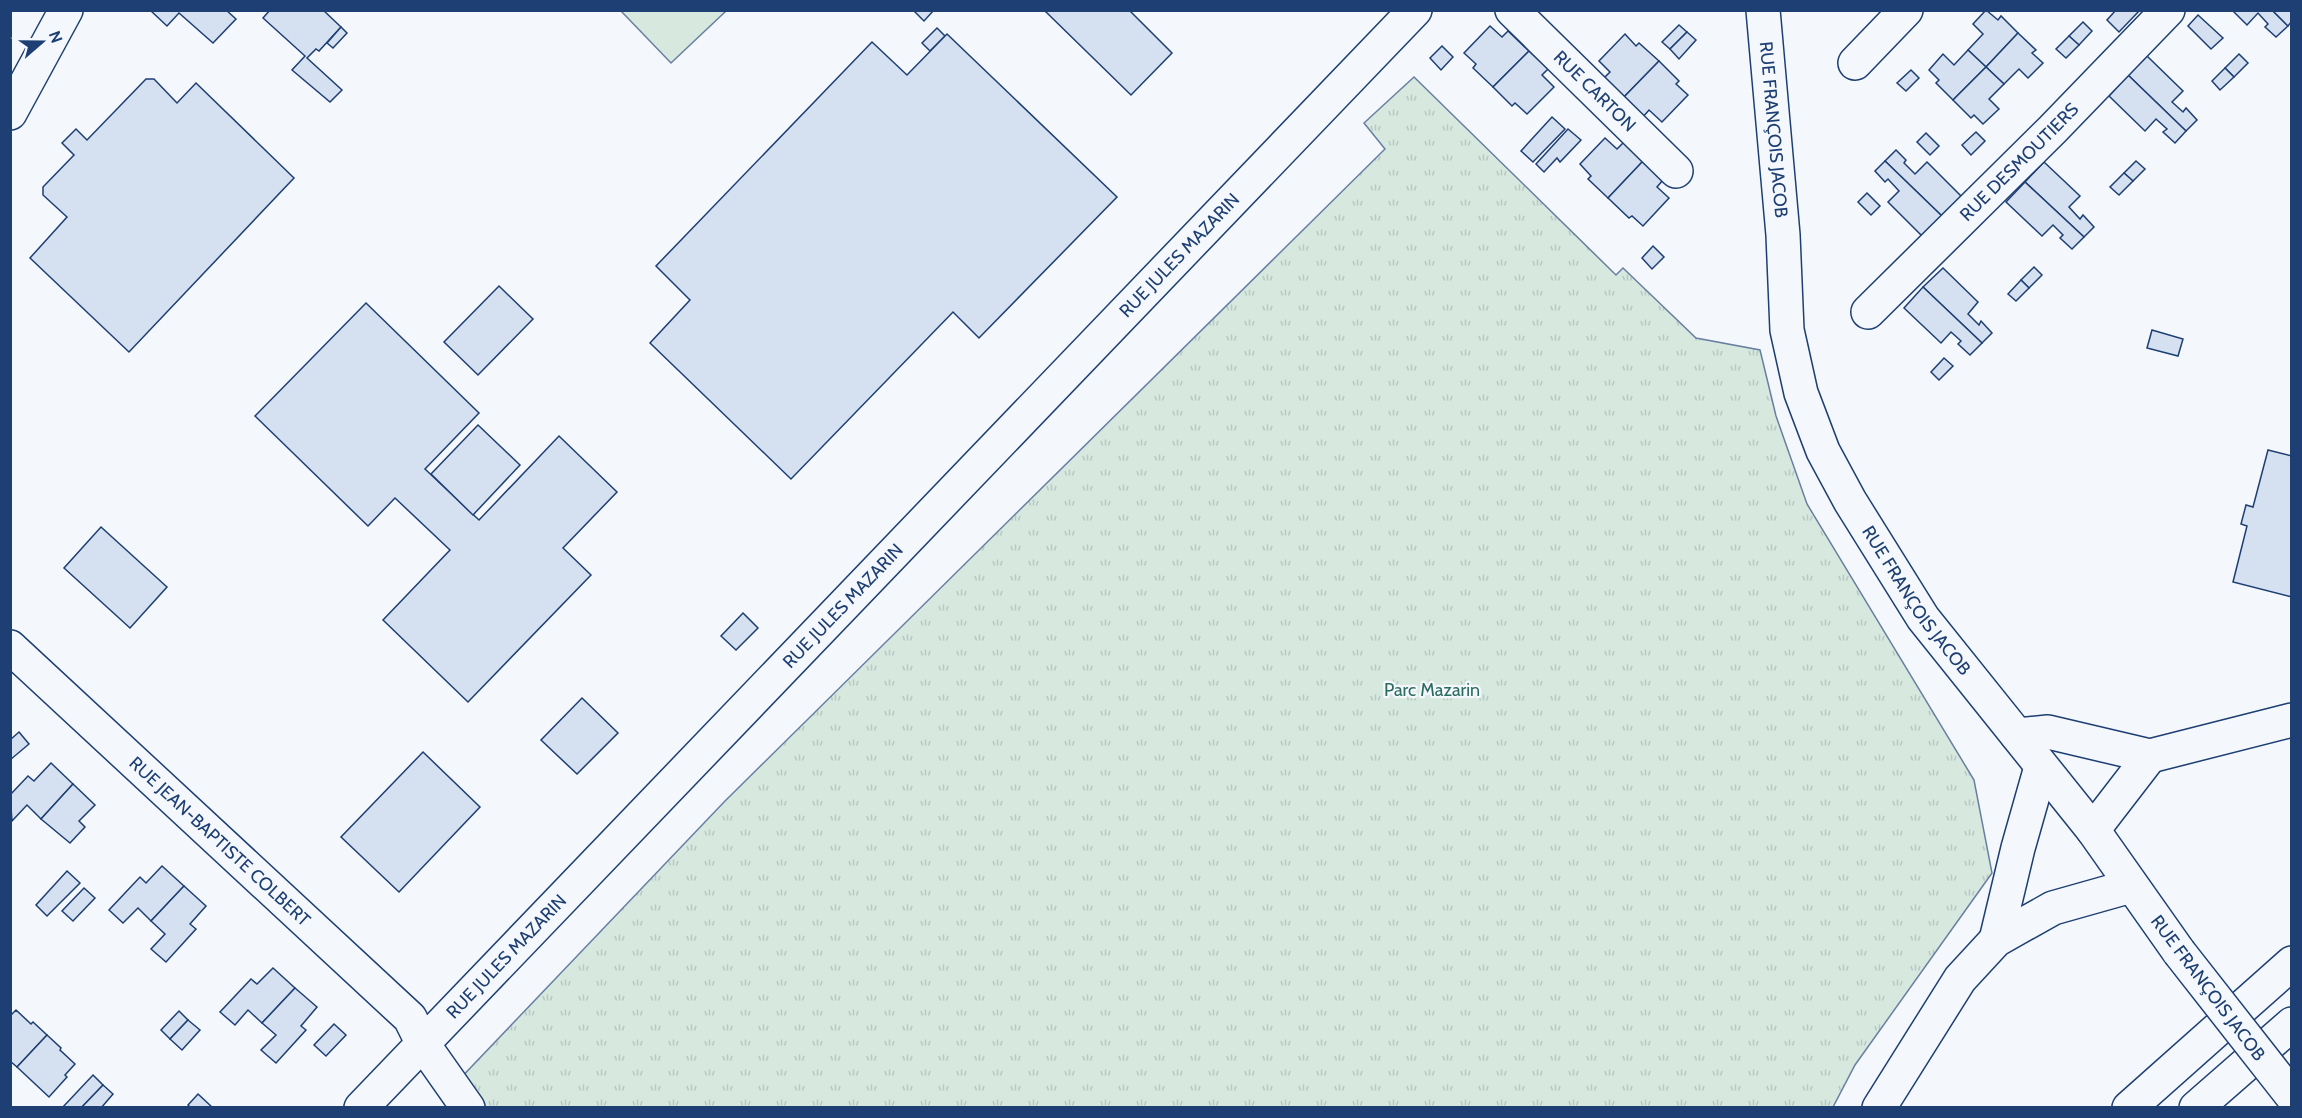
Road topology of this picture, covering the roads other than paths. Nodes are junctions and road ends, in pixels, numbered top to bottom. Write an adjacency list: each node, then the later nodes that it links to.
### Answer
1 (66, 10): 8 (main road)
2 (1415, 10): 21 (main road, RUE JULES MAZARIN)
3 (1512, 10): 9 (main road, RUE CARTON)
4 (1763, 10): 13 (main road, RUE FRANÇOIS JACOB)
5 (1906, 10): 7 (main road)
6 (2168, 10): 10 (main road, RUE DESMOUTIERS)
7 (1855, 63)
8 (10, 113)
9 (1676, 171)
10 (1868, 312)
11 (10, 647): 21 (main road, RUE JEAN-BAPTISTE COLBERT)
12 (2292, 720): 14 (main road)
13 (2018, 735): 14 (main road); 15 (main road, RUE FRANÇOIS JACOB)
14 (2150, 756): 16 (main road)
15 (2041, 767): 16 (main road, RUE FRANÇOIS JACOB); 18 (main road)
16 (2093, 830): 17 (main road, RUE FRANÇOIS JACOB)
17 (2131, 886): 18 (main road); 22 (main road, RUE FRANÇOIS JACOB, bridge)
18 (1996, 940): 25 (main road)
19 (2292, 963): 26 (main road)
20 (2292, 1024): 27 (main road)
21 (423, 1044): 23 (main road, RUE JULES MAZARIN); 24 (main road, RUE JEAN-BAPTISTE COLBERT)
22 (2292, 1096)
23 (361, 1107)
24 (468, 1107)
25 (1879, 1107)
26 (2129, 1107)
27 (2196, 1107)

